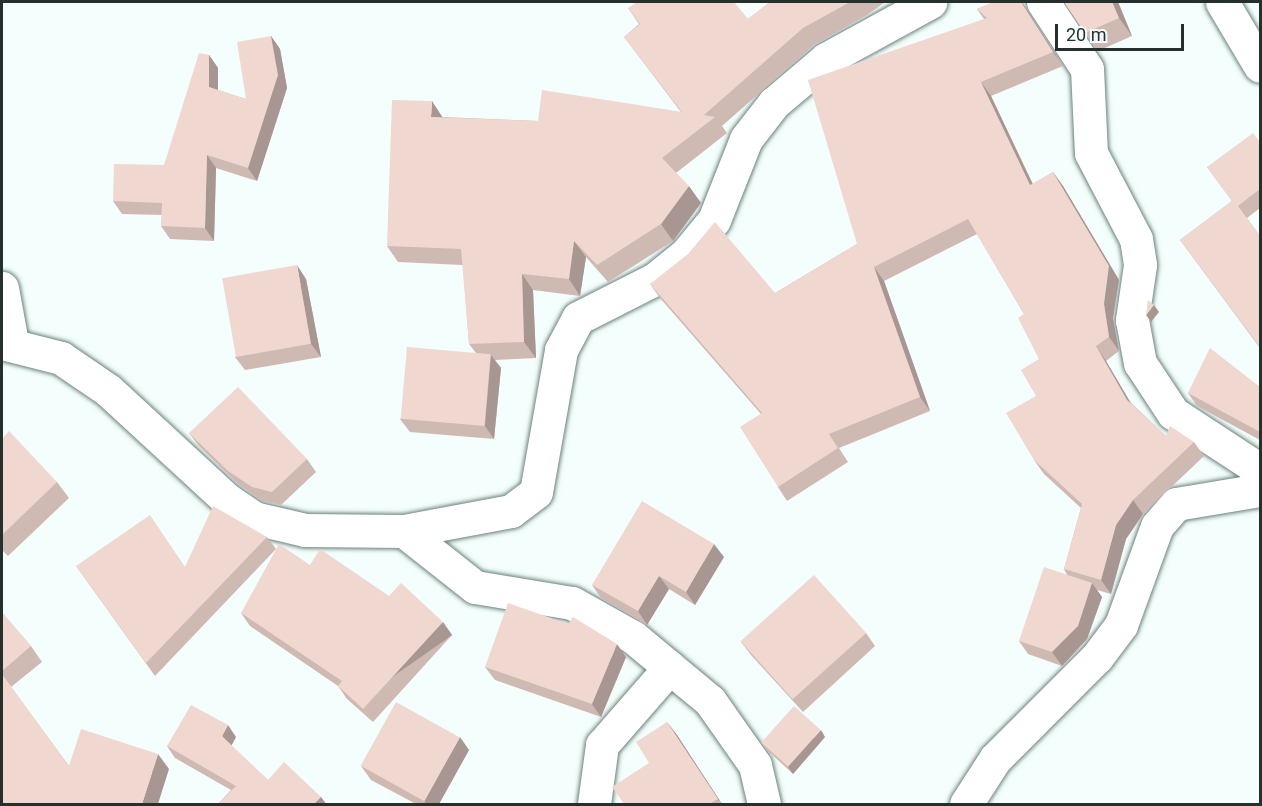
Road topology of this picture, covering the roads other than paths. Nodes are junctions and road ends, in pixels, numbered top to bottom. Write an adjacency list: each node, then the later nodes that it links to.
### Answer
1 (930, 2): 9 (street)
2 (1043, 2): 7 (street)
3 (1222, 2): 4 (street)
4 (1260, 66)
5 (2, 288): 6 (street)
6 (7, 343): 9 (street)
7 (1260, 470)
8 (1260, 490): 13 (street)
9 (404, 531): 10 (street)
10 (670, 667): 11 (street); 12 (street)
11 (594, 804)
12 (764, 804)
13 (966, 804)

